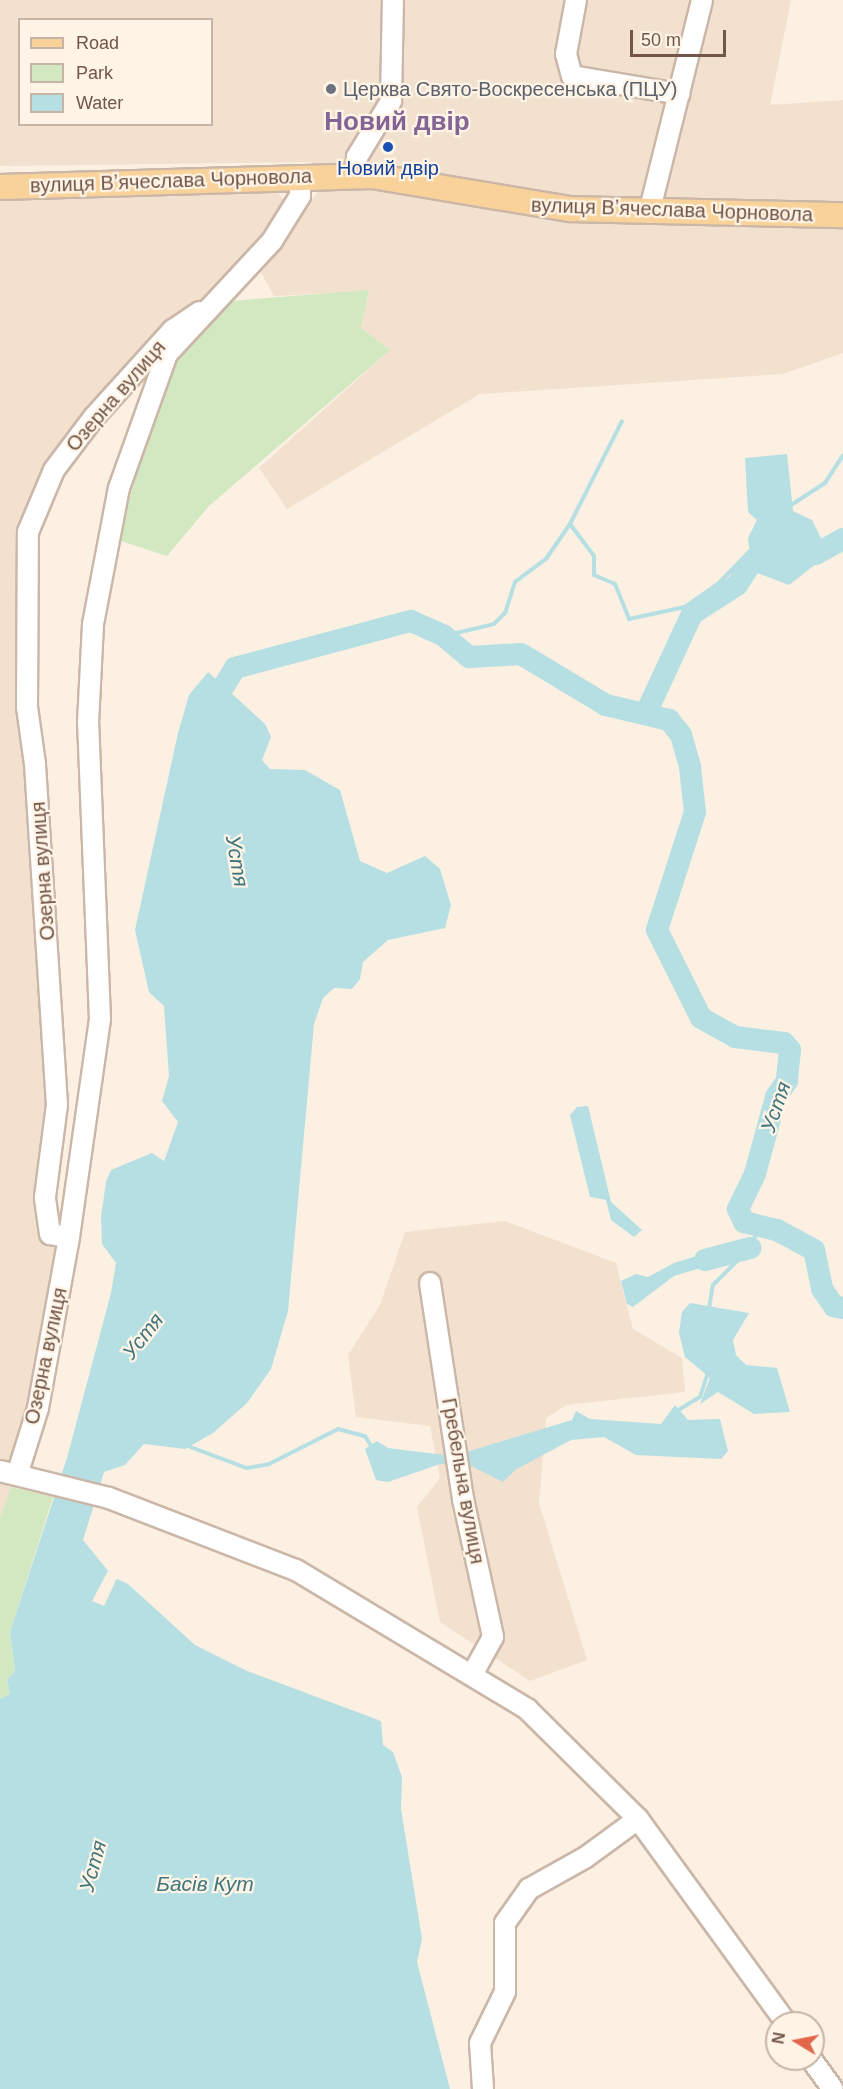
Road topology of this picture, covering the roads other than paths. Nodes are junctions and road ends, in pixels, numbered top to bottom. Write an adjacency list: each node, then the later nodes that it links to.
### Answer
1 (393, 0): 5 (street)
2 (576, 0): 4 (street)
3 (702, 0): 4 (street)
4 (679, 94): 8 (street)
5 (356, 175): 6 (main road, вулиця Вʼячеслава Чорновола); 8 (main road, вулиця Вʼячеслава Чорновола)
6 (300, 176): 7 (main road, вулиця Вʼячеслава Чорновола); 10 (street)
7 (0, 187)
8 (650, 213): 9 (main road, вулиця Вʼячеслава Чорновола)
9 (843, 215)
10 (200, 312): 11 (street); 11 (street, Озерна вулиця)
11 (69, 1237): 13 (street, Озерна вулиця)
12 (430, 1283): 14 (street, Гребельна вулиця)
13 (9, 1471): 14 (street)
14 (473, 1673): 15 (street)
15 (638, 1820): 16 (street); 18 (street)
16 (777, 2011)
17 (819, 2071): 19 (street)
18 (483, 2089)
19 (832, 2089)

